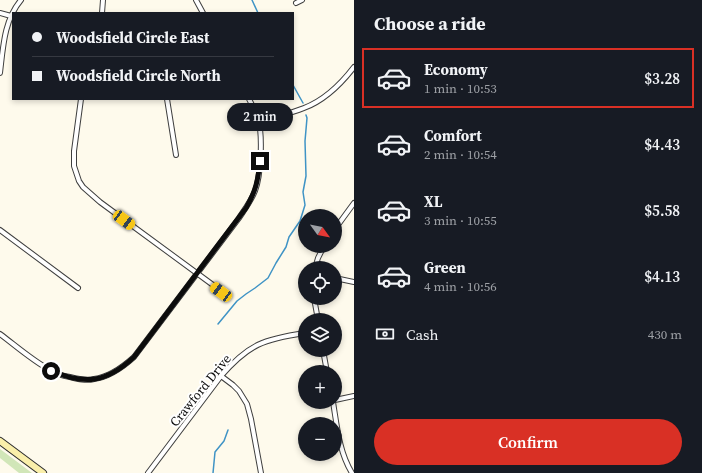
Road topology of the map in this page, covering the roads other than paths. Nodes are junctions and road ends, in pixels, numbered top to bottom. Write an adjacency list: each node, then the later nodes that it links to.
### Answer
1 (21, 0): 6 (street)
2 (103, 0): 7 (street)
3 (196, 0): 8 (street)
4 (302, 0): 5 (street)
5 (296, 3)
6 (13, 12)
7 (102, 12)
8 (203, 12)
9 (0, 13): 10 (street)
10 (11, 16): 12 (street)
11 (354, 67): 16 (street)
12 (0, 73)
13 (81, 100): 21 (street)
14 (167, 100): 17 (street)
15 (249, 100): 16 (street)
16 (259, 122): 21 (street)
17 (176, 155)
18 (354, 203): 19 (street)
19 (342, 219)
20 (0, 230): 24 (street)
21 (197, 274): 25 (street); 26 (street)
22 (342, 279): 23 (street)
23 (354, 282)
24 (78, 288)
25 (228, 296)
26 (0, 334)
27 (298, 334): 28 (street, Crawford Drive)
28 (221, 376): 34 (street, Crawford Drive); 35 (street)
29 (354, 396): 30 (street)
30 (342, 399)
31 (335, 409): 36 (street)
32 (0, 441): 33 (main road)
33 (43, 473)
34 (148, 473)
35 (261, 473)
36 (352, 473)

